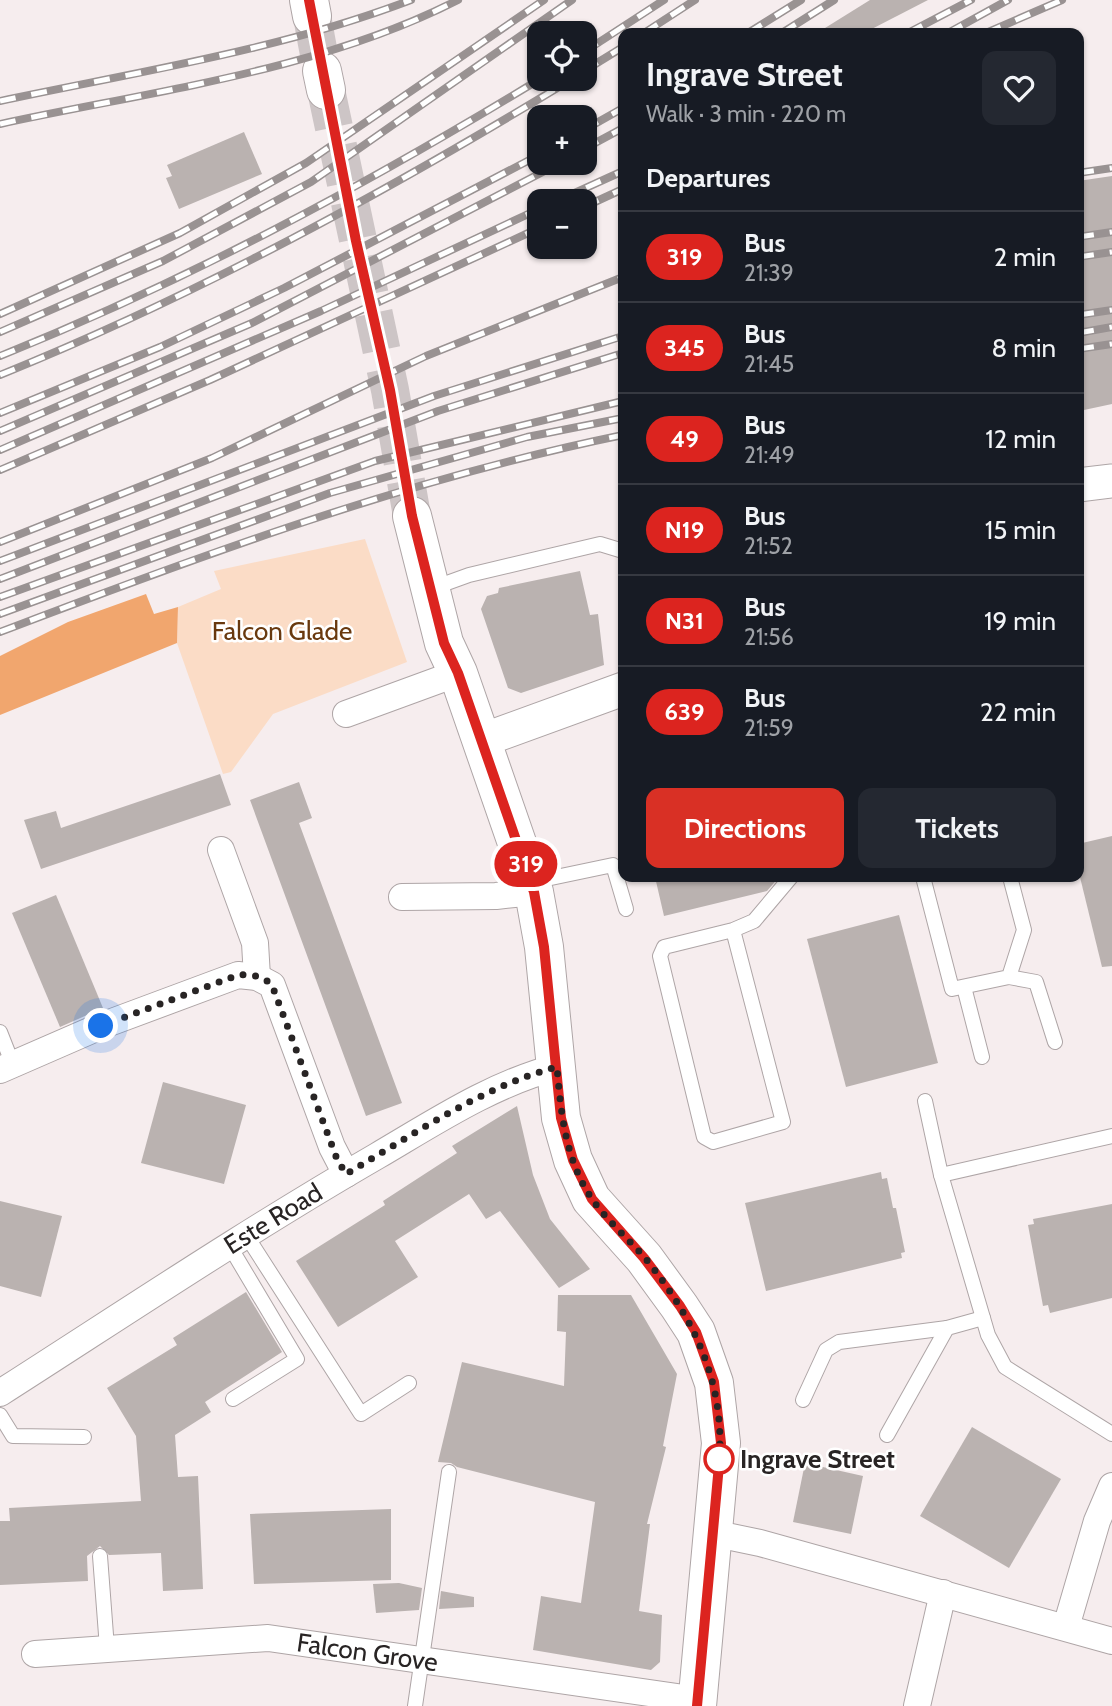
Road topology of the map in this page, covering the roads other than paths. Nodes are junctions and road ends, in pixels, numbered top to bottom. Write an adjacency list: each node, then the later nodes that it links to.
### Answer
1 (1112, 481): 2 (street)
2 (1084, 484)
3 (412, 516): 5 (main road)
4 (618, 549): 5 (lane)
5 (432, 589): 6 (main road)
6 (458, 673): 8 (street); 9 (main road)
7 (618, 692): 9 (street)
8 (346, 714)
9 (480, 741): 14 (main road)
10 (221, 849): 18 (street)
11 (787, 882): 17 (lane)
12 (924, 882): 20 (lane)
13 (1011, 882): 19 (lane)
14 (532, 887): 15 (street); 16 (lane); 24 (main road)
15 (402, 897)
16 (626, 909)
17 (733, 930): 17 (lane)
18 (257, 976): 25 (street); 28 (street)
19 (1009, 976): 20 (lane); 22 (lane)
20 (964, 987): 23 (lane)
21 (0, 1032): 25 (lane)
22 (1055, 1042)
23 (982, 1057)
24 (557, 1067): 28 (street, Este Road); 43 (main road)
25 (6, 1068)
26 (925, 1101): 29 (lane)
27 (1112, 1136): 29 (lane)
28 (346, 1174): 30 (street, Este Road)
29 (941, 1175): 31 (lane)
30 (238, 1240): 33 (lane); 34 (street, Este Road); 35 (lane)
31 (983, 1318): 32 (lane); 38 (lane)
32 (947, 1328): 36 (lane); 39 (lane)
33 (409, 1383)
34 (0, 1393)
35 (233, 1399)
36 (803, 1400)
37 (0, 1415): 40 (lane)
38 (1112, 1434)
39 (887, 1435)
40 (85, 1437)
41 (449, 1472): 50 (lane)
42 (1112, 1486): 46 (street)
43 (712, 1533): 45 (street); 51 (main road)
44 (100, 1556): 48 (lane)
45 (943, 1593): 46 (street); 53 (street)
46 (1066, 1627): 47 (street)
47 (1112, 1641)
48 (107, 1648): 49 (street, Falcon Grove); 50 (street, Falcon Grove)
49 (35, 1654)
50 (421, 1660): 51 (street, Falcon Grove); 52 (lane)
51 (697, 1703)
52 (415, 1706)
53 (917, 1706)

